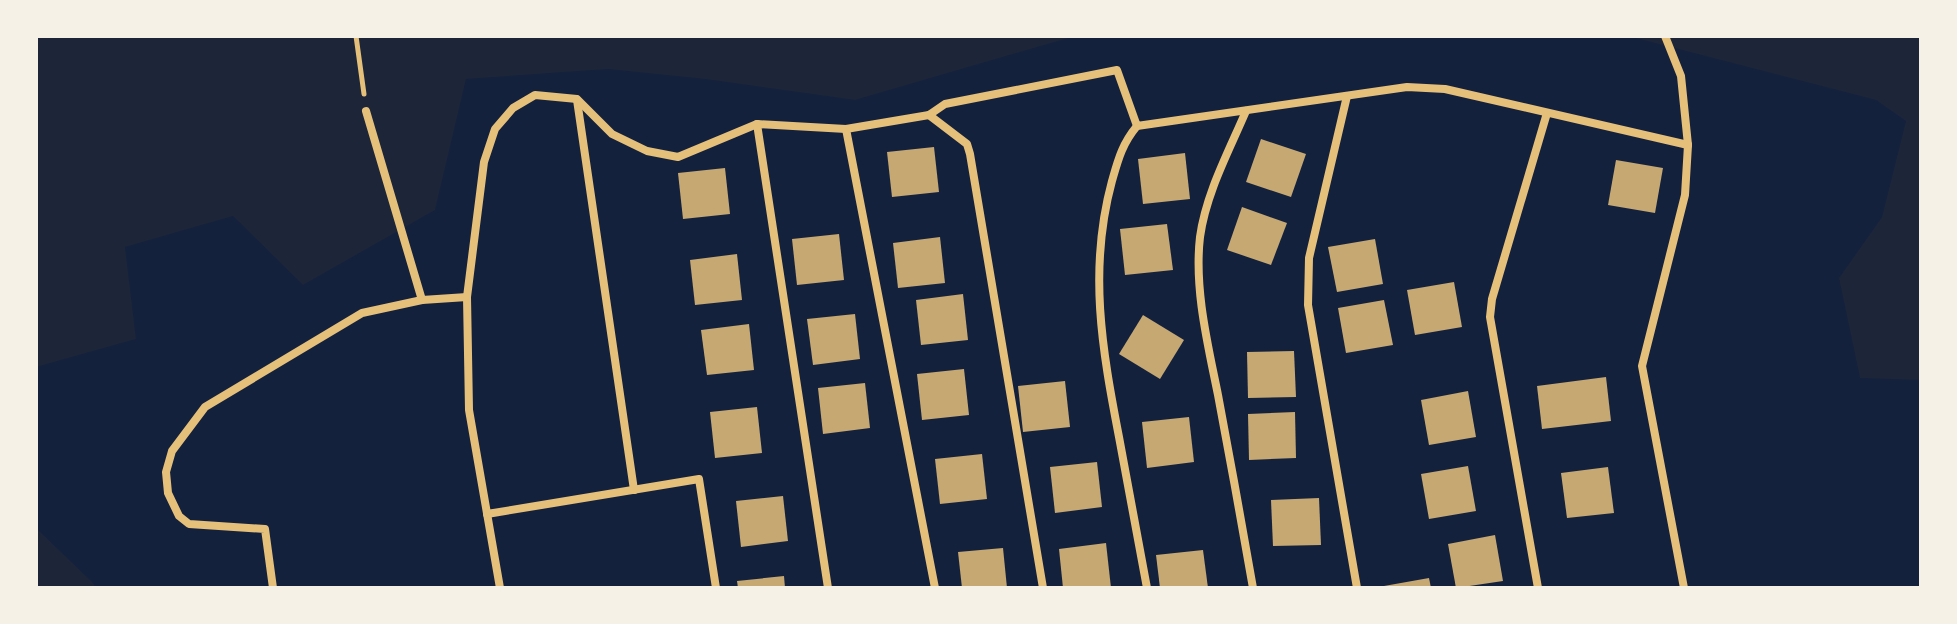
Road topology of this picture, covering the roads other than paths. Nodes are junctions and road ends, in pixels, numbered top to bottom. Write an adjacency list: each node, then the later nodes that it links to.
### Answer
1 (1665, 36): 11 (street)
2 (1347, 96): 5 (street); 6 (street); 24 (street)
3 (577, 99): 8 (street); 12 (street); 14 (street)
4 (366, 111): 13 (street)
5 (1246, 111): 9 (street); 23 (street)
6 (1547, 113): 11 (street); 25 (street)
7 (929, 115): 9 (street); 10 (street); 21 (street)
8 (757, 124): 10 (street); 19 (street)
9 (1137, 126): 22 (street)
10 (846, 129): 20 (street)
11 (1688, 145): 26 (street)
12 (467, 297): 13 (street); 15 (street)
13 (422, 300): 16 (street)
14 (634, 490): 15 (street); 18 (street)
15 (487, 514): 17 (street)
16 (273, 588)
17 (500, 588)
18 (716, 588)
19 (828, 588)
20 (935, 588)
21 (1043, 588)
22 (1147, 588)
23 (1253, 588)
24 (1357, 588)
25 (1538, 588)
26 (1684, 588)

